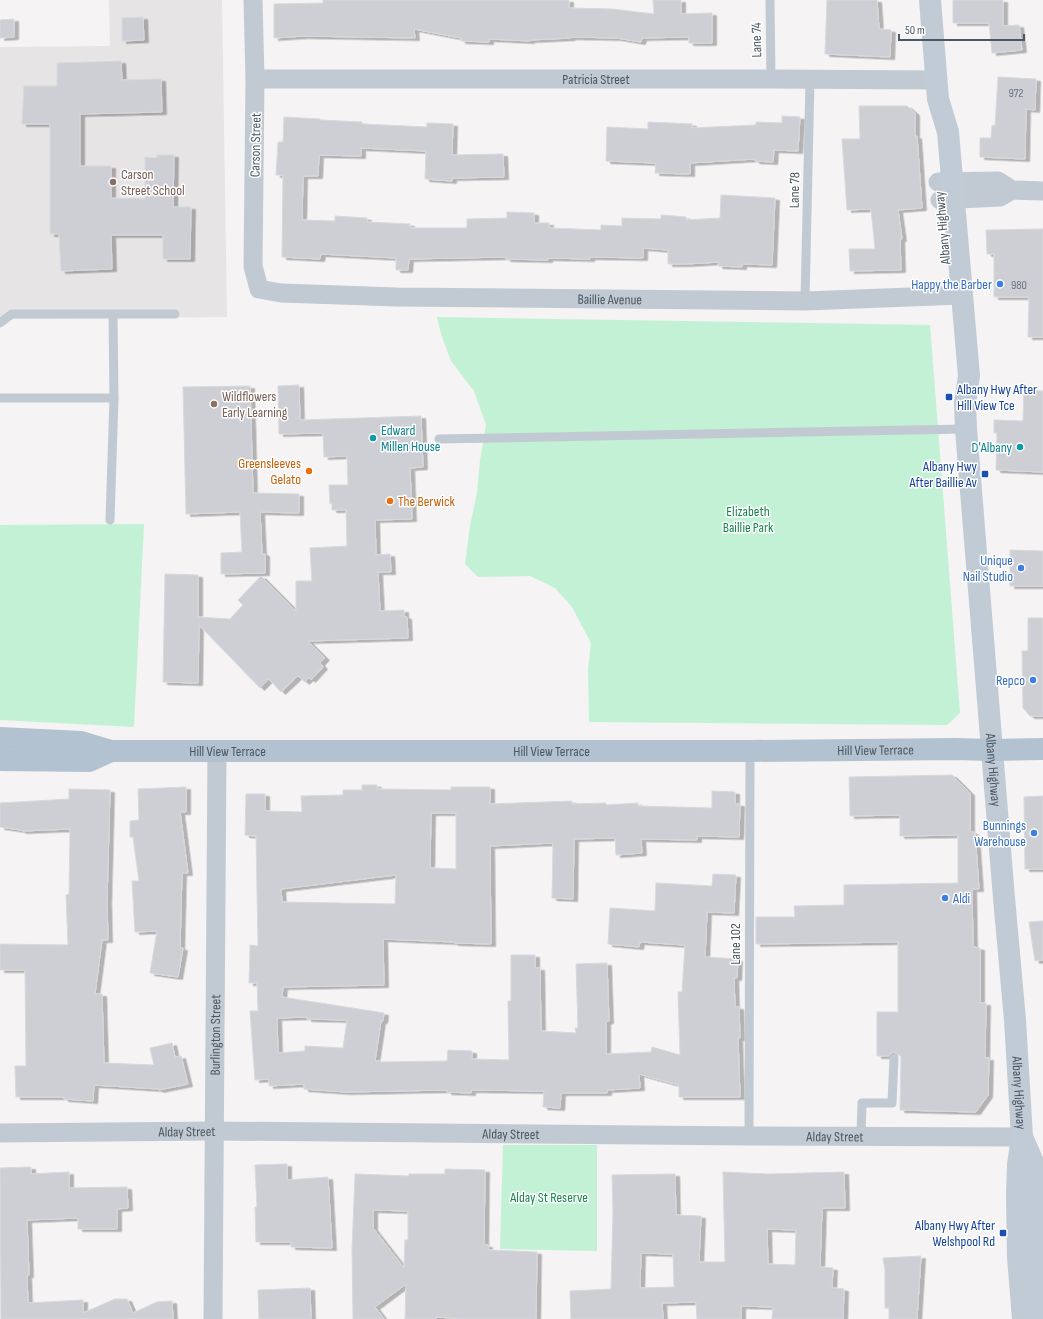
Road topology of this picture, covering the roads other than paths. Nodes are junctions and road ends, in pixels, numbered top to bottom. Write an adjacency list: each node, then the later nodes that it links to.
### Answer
1 (253, 0): 4 (street, Carson Street)
2 (770, 0): 5 (lane, Lane 74)
3 (930, 0): 7 (main road, Albany Highway)
4 (255, 79): 5 (street, Patricia Street); 10 (street, Carson Street)
5 (771, 79): 6 (street, Patricia Street)
6 (810, 80): 7 (street, Patricia Street); 12 (lane, Lane 78)
7 (937, 90): 8 (main road, Albany Highway)
8 (946, 191): 9 (street); 11 (main road, Albany Highway)
9 (1043, 191)
10 (259, 289): 12 (street, Baillie Avenue)
11 (955, 296): 12 (street, Baillie Avenue); 18 (main road, Albany Highway)
12 (805, 301)
13 (175, 314): 14 (lane)
14 (113, 315): 15 (lane); 17 (lane)
15 (0, 323)
16 (0, 398): 17 (lane)
17 (114, 398): 20 (lane)
18 (966, 429): 19 (lane); 23 (main road, Albany Highway)
19 (439, 439)
20 (110, 520)
21 (0, 738): 24 (main road, Hill View Terrace)
22 (1043, 748): 23 (main road, Hill View Terrace)
23 (992, 750): 26 (main road, Hill View Terrace); 33 (main road, Albany Highway)
24 (111, 751): 25 (main road, Hill View Terrace); 27 (main road, Hill View Terrace)
25 (217, 751): 26 (main road, Hill View Terrace); 29 (street, Burlington Street)
26 (750, 751): 31 (lane, Lane 102)
27 (0, 760)
28 (894, 1058): 32 (lane)
29 (215, 1131): 30 (street, Alday Street); 31 (street, Alday Street); 34 (street, Burlington Street)
30 (0, 1133)
31 (748, 1136): 32 (street, Alday Street)
32 (861, 1136): 33 (street, Alday Street)
33 (1022, 1137): 35 (main road, Albany Highway); 36 (main road, Albany Highway)
34 (214, 1319)
35 (1023, 1319)
36 (1041, 1319)

